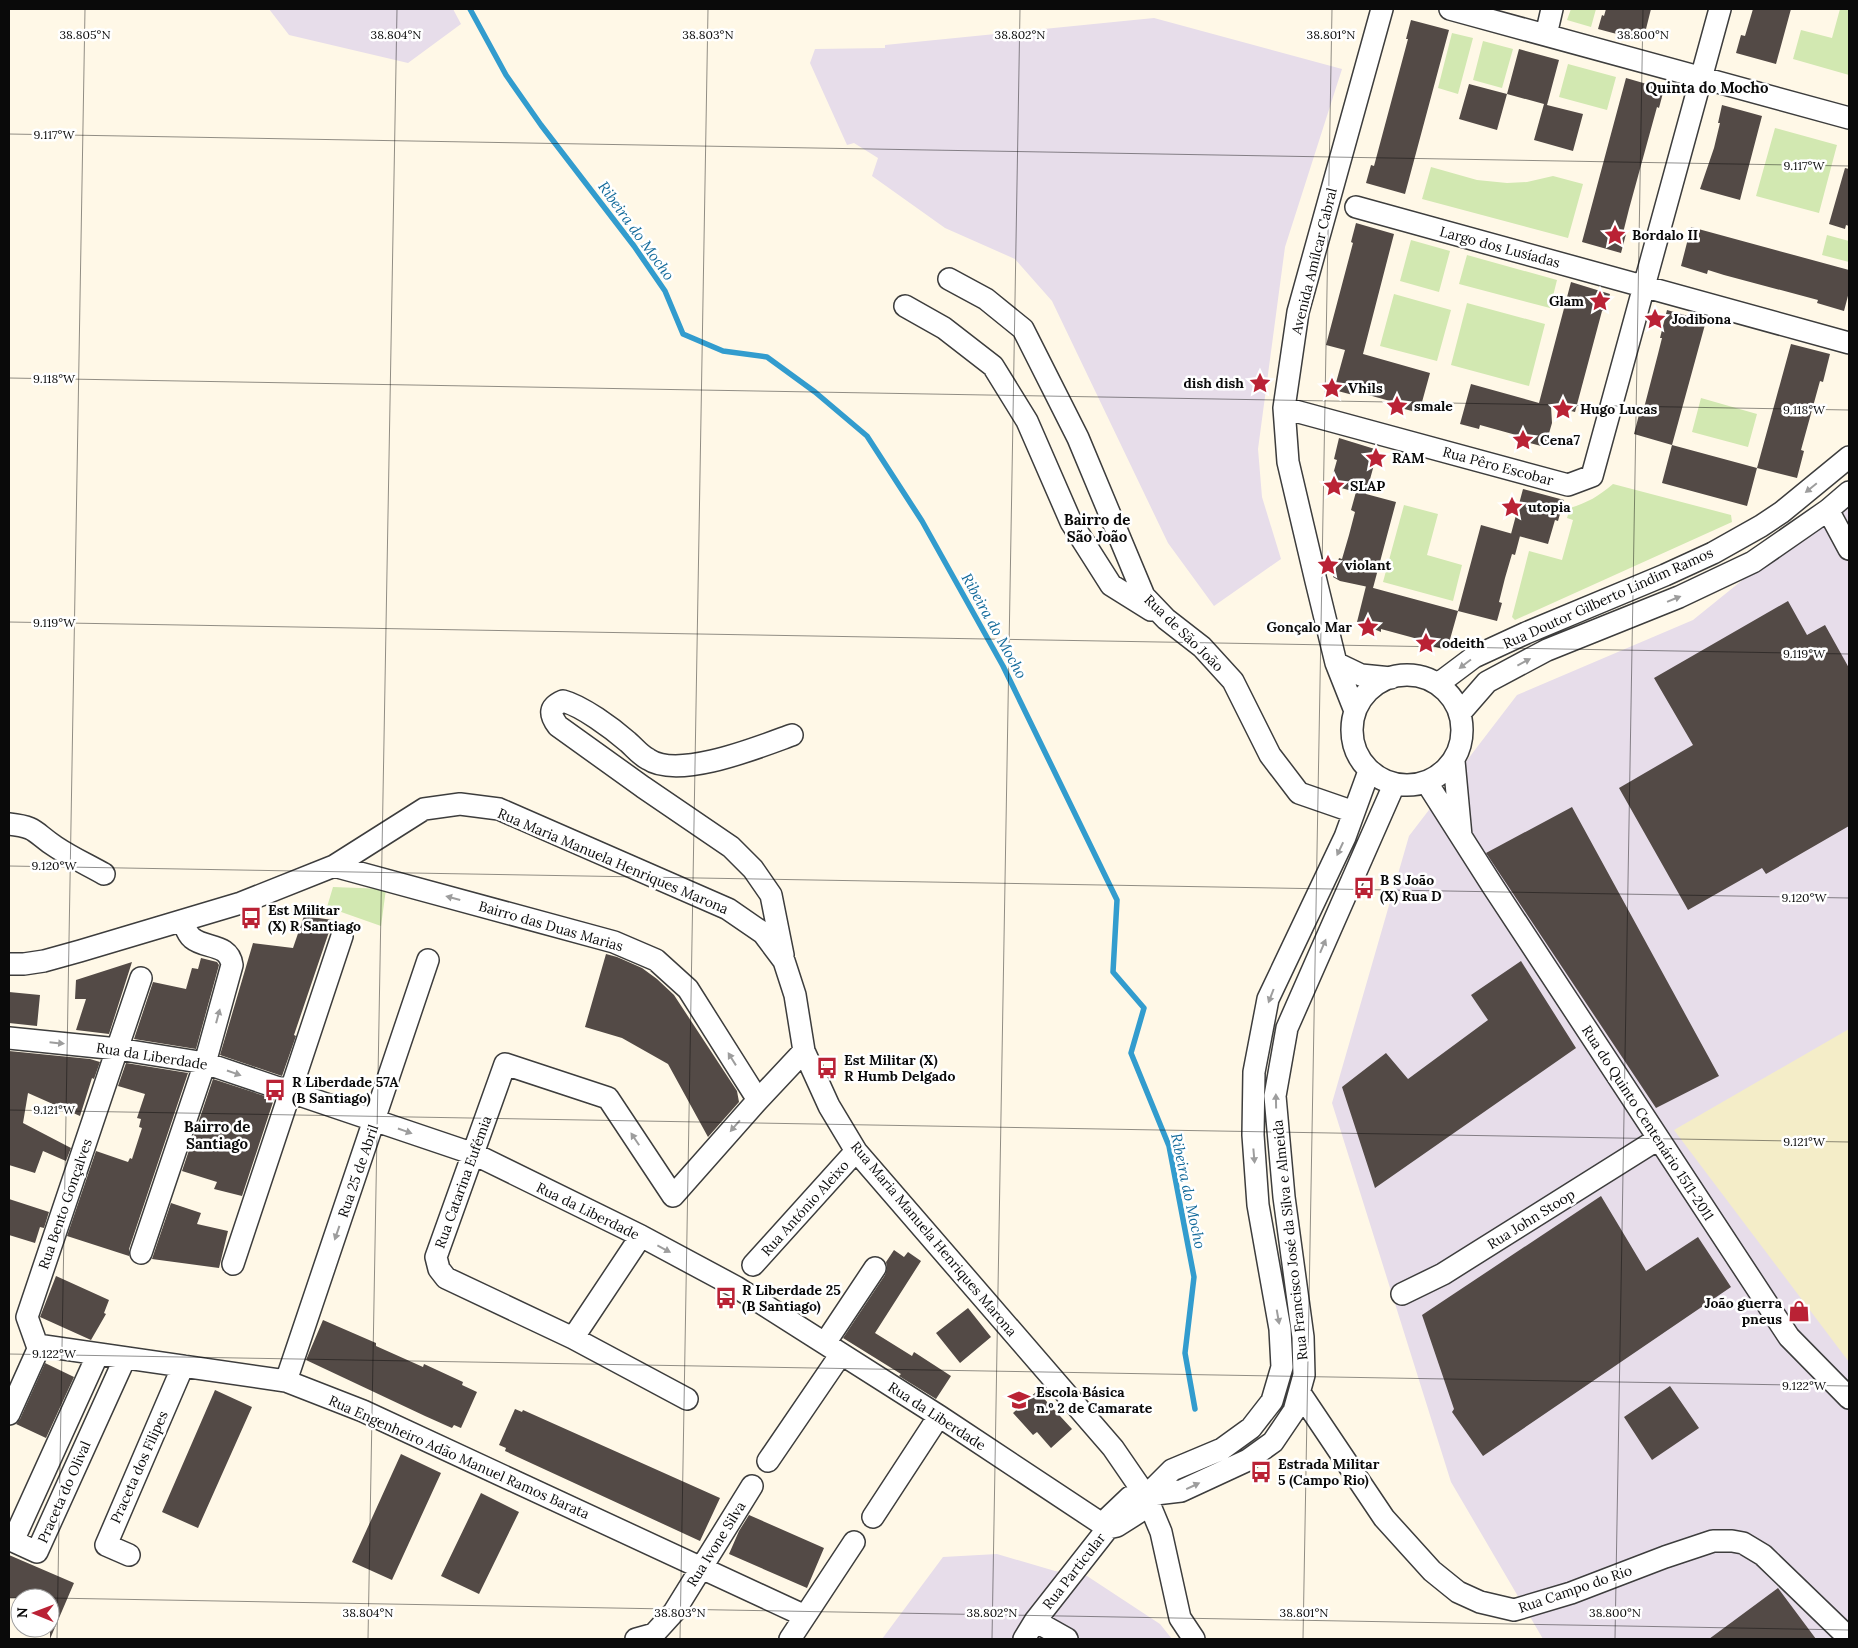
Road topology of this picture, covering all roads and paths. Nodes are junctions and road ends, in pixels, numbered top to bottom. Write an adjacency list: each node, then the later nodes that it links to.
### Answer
1 (1382, 9): 13 (street, Avenida Amílcar Cabral)
2 (1450, 9): 5 (street)
3 (1552, 9): 5 (street)
4 (1720, 9): 6 (street, Rua Pêro Escobar)
5 (1546, 35): 6 (street)
6 (1702, 78): 7 (street); 10 (street, Rua Pêro Escobar)
7 (1849, 118)
8 (1356, 207): 10 (street, Largo dos Lusíadas)
9 (949, 279): 18 (street, Rua de São João)
10 (1644, 287): 12 (street, Largo dos Lusíadas); 13 (street, Rua Pêro Escobar)
11 (904, 306): 18 (street)
12 (1849, 343)
13 (1284, 408): 19 (street, Avenida Amílcar Cabral)
14 (1849, 457): 21 (street, Rua Doutor Gilberto Lindim Ramos, one-way to 21)
15 (1849, 492): 16 (street, Rua Doutor Gilberto Lindim Ramos)
16 (1828, 510): 17 (street); 23 (street, Rua Doutor Gilberto Lindim Ramos, one-way to 16)
17 (1849, 549)
18 (1166, 619): 29 (street, Rua de São João)
19 (1336, 663): 20 (street); 22 (street, Avenida Amílcar Cabral)
20 (1391, 678): 21 (street); 22 (street)
21 (1438, 684): 23 (street)
22 (1355, 711): 26 (street)
23 (1460, 713): 25 (street)
24 (792, 735): 37 (street)
25 (1454, 761): 27 (street); 31 (street)
26 (1369, 770): 28 (street); 29 (street, Rua Francisco José da Silva e Almeida)
27 (1427, 782): 28 (street); 31 (street, Rua do Quinto Centenário 1511-2011)
28 (1394, 785): 63 (street, Rua Francisco José da Silva e Almeida, one-way to 28)
29 (1354, 812): 70 (street, Rua Francisco José da Silva e Almeida, one-way to 70)
30 (9, 824): 33 (street)
31 (1461, 838): 47 (street, Rua do Quinto Centenário 1511-2011)
32 (334, 866): 34 (street, Rua Maria Manuela Henriques Marona); 37 (street, Rua Maria Manuela Henriques Marona); 45 (street, Bairro das Duas Marias, one-way to 32)
33 (104, 874)
34 (182, 920): 38 (street, Rua Maria Manuela Henriques Marona); 43 (street, one-way to 34)
35 (342, 936): 44 (street)
36 (428, 960): 46 (street, Rua 25 de Abril)
37 (784, 960): 42 (street, Rua Maria Manuela Henriques Marona)
38 (9, 964)
39 (141, 978): 41 (street, Rua Bento Gonçalves)
40 (9, 1038): 41 (street, Rua da Liberdade, one-way to 41)
41 (118, 1049): 43 (street, Rua da Liberdade); 57 (street, Rua Bento Gonçalves)
42 (804, 1051): 45 (street); 48 (street, Rua Maria Manuela Henriques Marona)
43 (205, 1063): 44 (street, Rua da Liberdade, one-way to 44); 51 (street)
44 (290, 1092): 46 (street, Rua da Liberdade); 52 (street)
45 (758, 1100): 49 (street, Rua Catarina Eufémia, one-way to 49)
46 (375, 1121): 49 (street, Rua da Liberdade, one-way to 49); 62 (street, Rua 25 de Abril, one-way to 62)
47 (1658, 1138): 55 (street, Rua John Stoop); 64 (street, Rua do Quinto Centenário 1511-2011)
48 (856, 1151): 53 (street, Rua António Aleixo); 70 (street, Rua Maria Manuela Henriques Marona)
49 (474, 1154): 50 (street, Rua da Liberdade); 56 (street, Rua Catarina Eufémia)
50 (641, 1236): 56 (street); 58 (street, Rua da Liberdade, one-way to 58)
51 (142, 1253)
52 (233, 1264)
53 (753, 1265)
54 (875, 1268): 58 (street)
55 (1402, 1294)
56 (573, 1338): 65 (street, Rua Catarina Eufémia)
57 (40, 1345): 59 (street, Rua Engenheiro Adão Manuel Ramos Barata); 66 (street)
58 (833, 1348): 67 (street, Rua da Liberdade); 68 (street)
59 (98, 1354): 60 (street, Rua Engenheiro Adão Manuel Ramos Barata); 60 (street, Praceta do Olival)
60 (125, 1358): 61 (street, Rua Engenheiro Adão Manuel Ramos Barata)
61 (184, 1366): 62 (street, Rua Engenheiro Adão Manuel Ramos Barata); 74 (street, Praceta dos Filipes)
62 (286, 1381): 75 (street, Rua Engenheiro Adão Manuel Ramos Barata)
63 (1300, 1393): 70 (street, Rua Francisco José da Silva e Almeida, one-way to 63); 78 (street, Rua Campo do Rio)
64 (1849, 1398)
65 (687, 1399)
66 (9, 1414)
67 (939, 1416): 71 (street); 72 (street, Rua da Liberdade)
68 (768, 1461)
69 (752, 1486): 75 (street, Rua Ivone Silva)
70 (1146, 1496): 72 (street, Rua Particular); 83 (street, Rua Maria Manuela Henriques Marona)
71 (873, 1517)
72 (1108, 1528): 77 (street, Rua Particular)
73 (854, 1542): 76 (street)
74 (129, 1555)
75 (701, 1567): 76 (street, Rua Engenheiro Adão Manuel Ramos Barata); 79 (street, Rua Ivone Silva)
76 (805, 1616): 80 (street)
77 (1035, 1621): 81 (street, Rua Particular); 82 (street)
78 (1849, 1638)
79 (636, 1639)
80 (790, 1639)
81 (1024, 1639)
82 (1067, 1639)
83 (1194, 1639)

